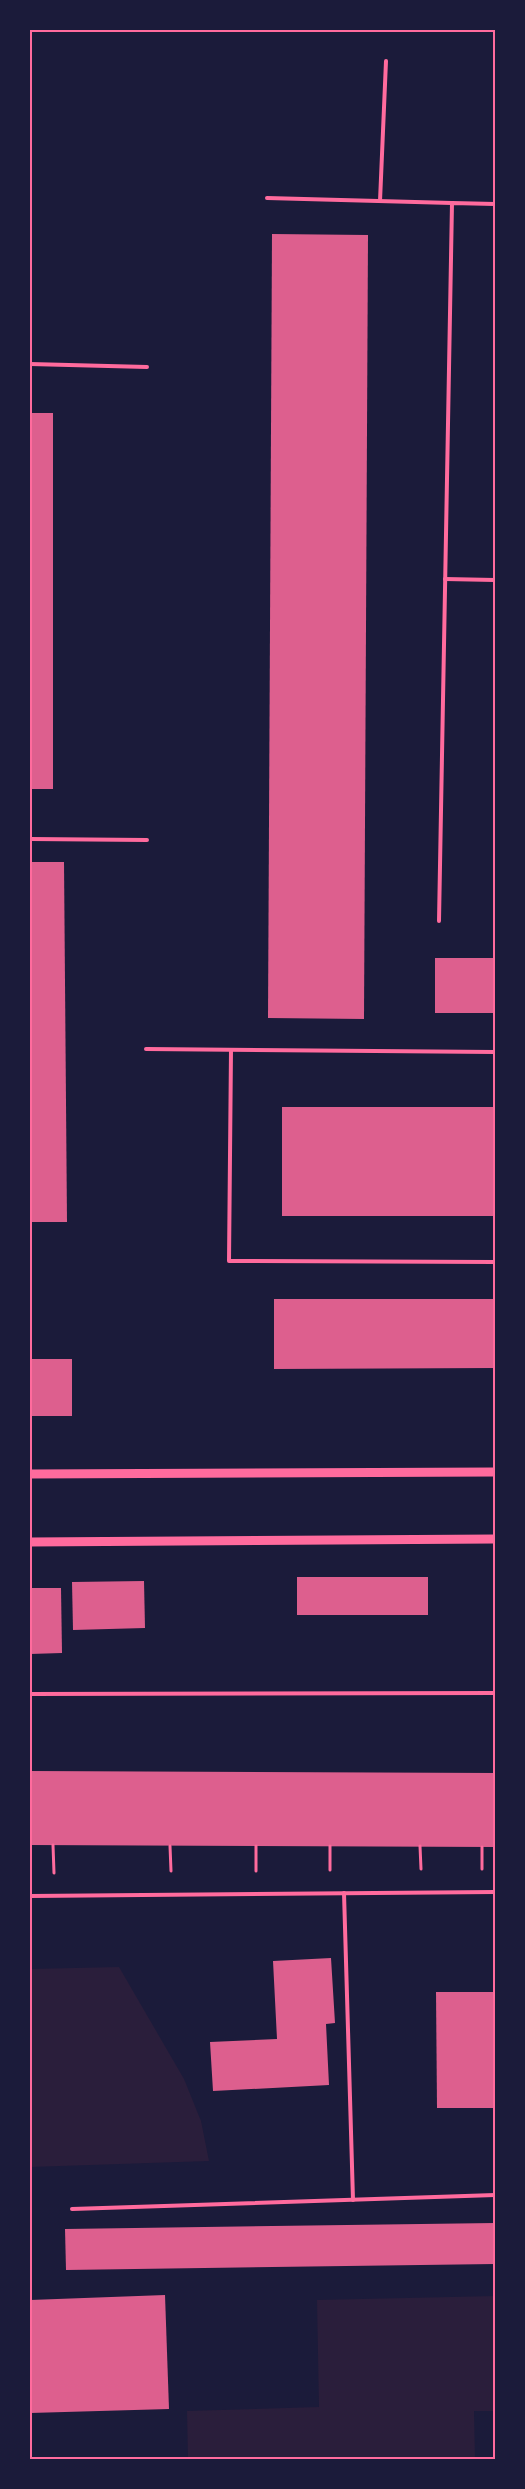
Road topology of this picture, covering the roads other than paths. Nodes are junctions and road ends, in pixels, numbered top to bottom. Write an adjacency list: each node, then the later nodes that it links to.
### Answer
1 (386, 61): 3 (lane)
2 (267, 198): 3 (lane)
3 (380, 201): 4 (lane)
4 (452, 203): 5 (lane); 8 (lane)
5 (495, 204)
6 (30, 364): 7 (lane)
7 (147, 367)
8 (445, 579): 9 (lane); 12 (lane)
9 (495, 580)
10 (30, 839): 11 (lane)
11 (147, 840)
12 (439, 921)
13 (146, 1049): 14 (lane)
14 (231, 1050): 15 (lane); 16 (lane)
15 (495, 1052)
16 (495, 1262)
17 (495, 1472): 18 (street)
18 (30, 1474)
19 (495, 1539): 20 (street)
20 (30, 1542)
21 (495, 1693): 22 (lane)
22 (30, 1694)
23 (495, 1892): 24 (lane)
24 (344, 1893): 25 (lane); 27 (lane)
25 (30, 1896)
26 (495, 2195): 27 (lane)
27 (353, 2200): 28 (lane)
28 (72, 2210)

